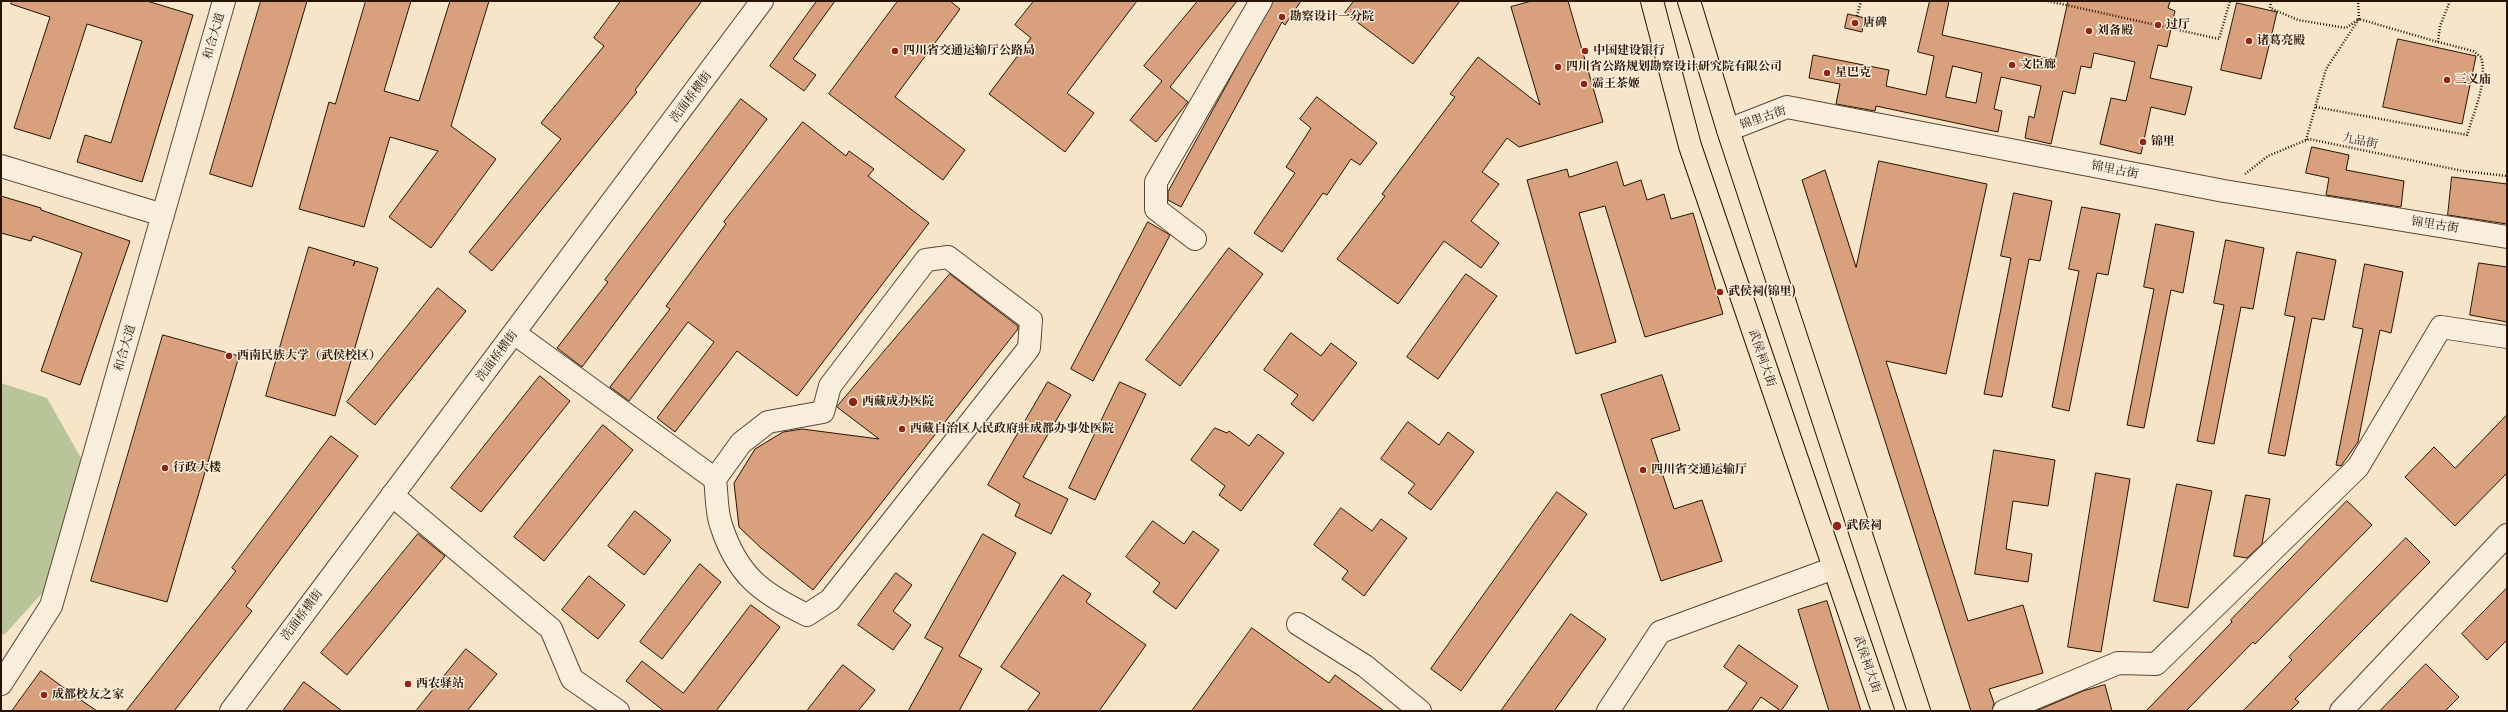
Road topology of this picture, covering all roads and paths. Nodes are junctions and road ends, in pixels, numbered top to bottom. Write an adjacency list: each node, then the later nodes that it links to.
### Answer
1 (224, 1): 21 (street, 和合大道)
2 (762, 1): 24 (street, 洗面桥横街)
3 (1261, 1): 23 (street)
4 (1652, 1): 29 (main road, 武侯祠大街)
5 (1689, 1): 16 (main road)
6 (1861, 1): 12 (path)
7 (2048, 1): 8 (path)
8 (2230, 1)
9 (2271, 1): 13 (path)
10 (2358, 1): 13 (path)
11 (2450, 1): 14 (path)
12 (1857, 16)
13 (2359, 19): 14 (path); 15 (path)
14 (2438, 42): 15 (path)
15 (2316, 108): 17 (path)
16 (1728, 130): 20 (street, 锦里古街); 37 (main road)
17 (2306, 140): 19 (path, 九品街); 20 (path)
18 (1, 166): 21 (street)
19 (2507, 176)
20 (2224, 190): 22 (street, 锦里古街)
21 (163, 215): 31 (street, 和合大道)
22 (2507, 237)
23 (1195, 239)
24 (514, 334): 26 (street); 27 (street, 洗面桥横街)
25 (2507, 337): 38 (street)
26 (715, 479): 26 (street)
27 (392, 495): 32 (street, 洗面桥横街); 33 (street)
28 (2507, 535): 39 (street)
29 (1834, 568): 35 (street); 36 (main road, 武侯祠大街)
30 (1298, 624): 34 (street)
31 (1, 684)
32 (231, 711)
33 (618, 711)
34 (1420, 711)
35 (1608, 711)
36 (1883, 711)
37 (1919, 711)
38 (2004, 711)
39 (2341, 711)

